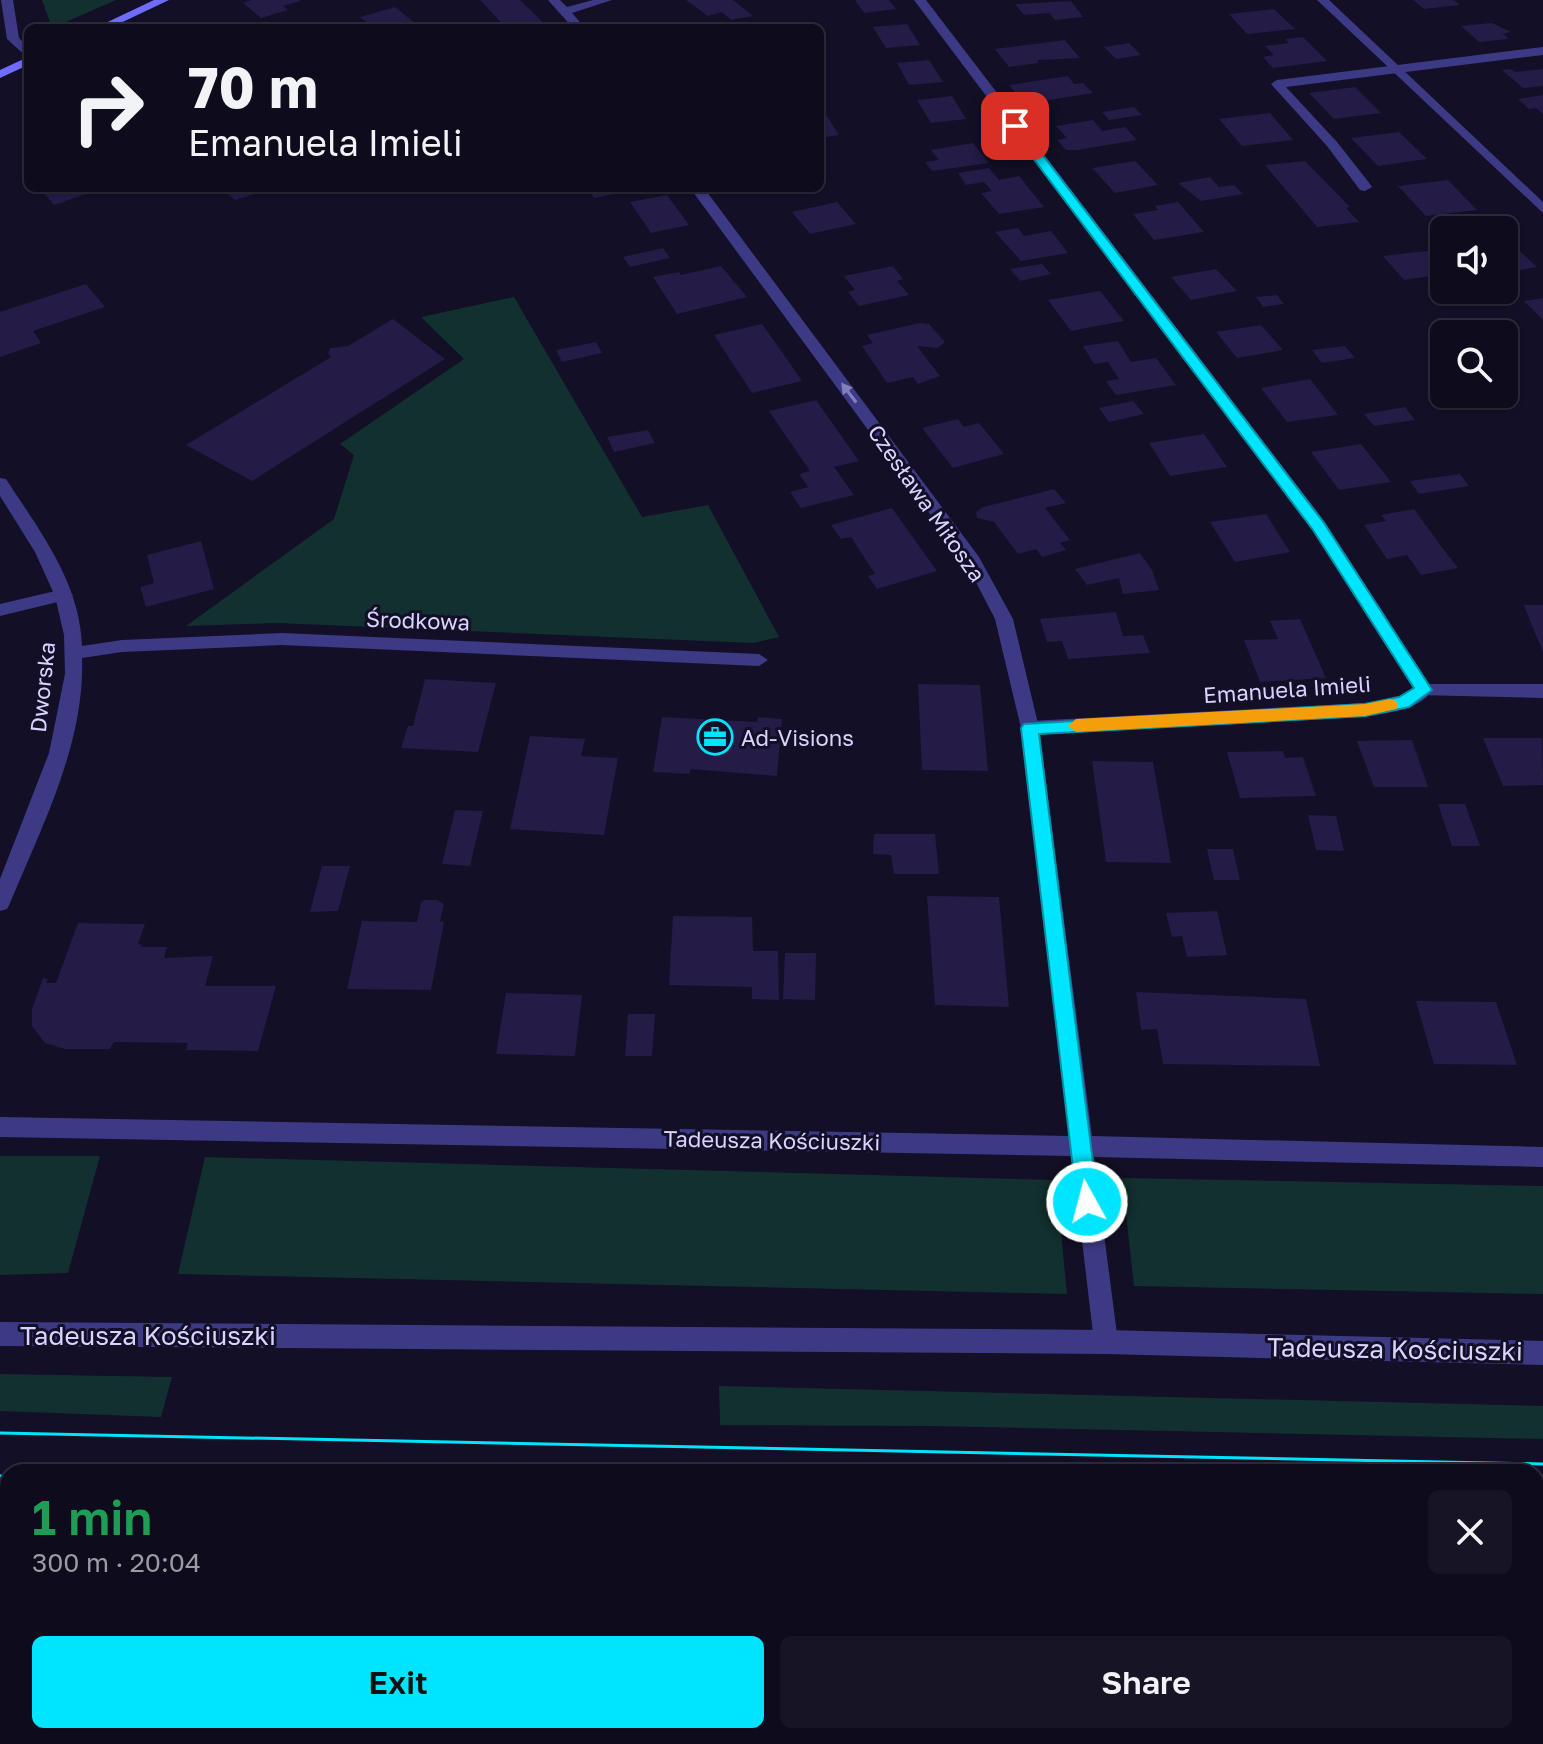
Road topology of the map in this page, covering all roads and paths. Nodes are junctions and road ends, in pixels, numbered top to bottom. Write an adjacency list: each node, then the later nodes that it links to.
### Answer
1 (7, 0): 10 (street)
2 (163, 0): 8 (main road)
3 (554, 0): 7 (street)
4 (606, 0): 7 (street)
5 (920, 0): 25 (street)
6 (1323, 0): 15 (street)
7 (566, 11): 9 (street)
8 (110, 24)
9 (576, 24)
10 (13, 39): 11 (street); 12 (street)
11 (0, 43)
12 (24, 50)
13 (1543, 51): 15 (street)
14 (24, 63): 16 (main road)
15 (1398, 70): 17 (street); 19 (street)
16 (0, 74)
17 (1365, 187)
18 (700, 192): 27 (street, Czesława Miłosza, one-way to 18)
19 (1543, 209)
20 (0, 483): 21 (street, Dworska)
21 (64, 595): 22 (street); 23 (street, Dworska)
22 (0, 610)
23 (75, 653): 24 (street, Środkowa); 28 (street, Dworska)
24 (759, 660)
25 (1424, 690): 26 (street, Emanuela Imieli); 27 (street, Emanuela Imieli)
26 (1543, 691)
27 (1030, 728): 30 (street, Czesława Miłosza)
28 (0, 903)
29 (0, 1127): 30 (street, Tadeusza Kościuszki)
30 (1080, 1146): 31 (street, Tadeusza Kościuszki); 33 (street, Czesława Miłosza)
31 (1543, 1157)
32 (0, 1334): 33 (street, Tadeusza Kościuszki)
33 (1106, 1342): 34 (street, Tadeusza Kościuszki)
34 (1543, 1353)

